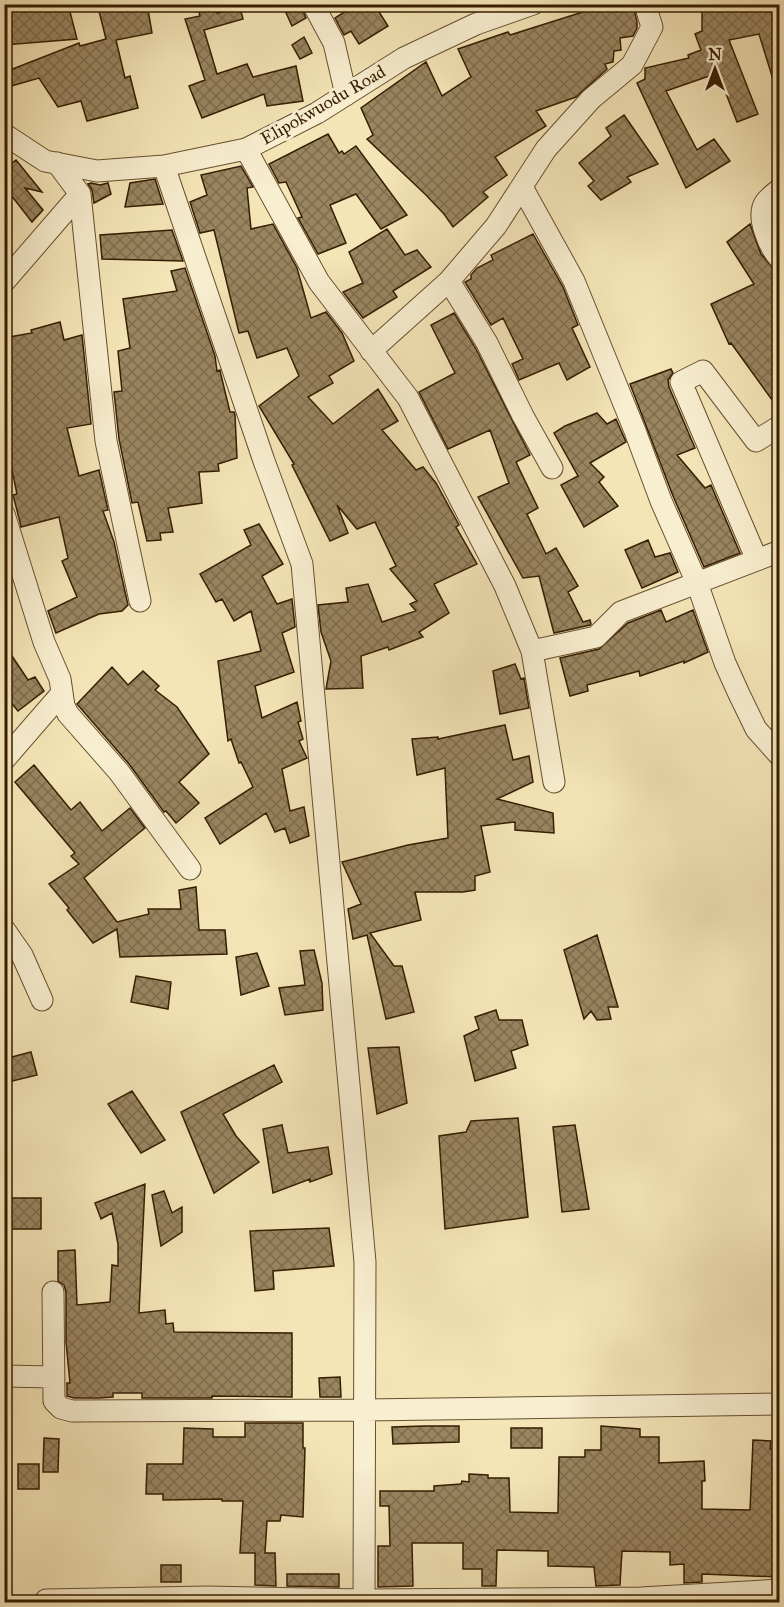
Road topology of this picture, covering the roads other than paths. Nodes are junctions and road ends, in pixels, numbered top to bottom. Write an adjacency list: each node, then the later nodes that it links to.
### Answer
1 (313, 4): 4 (street)
2 (533, 4): 4 (street, Elipokwuodu Road)
3 (645, 4): 9 (street)
4 (346, 95): 6 (street, Elipokwuodu Road)
5 (4, 134): 7 (street, Elipokwuodu Road)
6 (246, 148): 8 (street, Elipokwuodu Road); 15 (street)
7 (57, 163): 8 (street, Elipokwuodu Road); 11 (street)
8 (164, 166): 35 (street)
9 (522, 187): 13 (street); 21 (street)
10 (780, 189): 12 (street)
11 (80, 194): 14 (street); 22 (street)
12 (780, 259)
13 (449, 281): 15 (street); 17 (street)
14 (4, 282)
15 (371, 351): 23 (street)
16 (780, 426): 20 (street)
17 (552, 468)
18 (4, 514): 24 (street)
19 (780, 551): 20 (street)
20 (757, 560): 21 (street)
21 (697, 583): 23 (street); 25 (street)
22 (140, 601)
23 (532, 651): 27 (street)
24 (62, 693): 26 (street); 28 (street)
25 (780, 756)
26 (4, 760)
27 (554, 782)
28 (190, 869)
29 (4, 929): 30 (street)
30 (42, 1000)
31 (53, 1292): 33 (street)
32 (4, 1376): 33 (street)
33 (53, 1377): 35 (street)
34 (780, 1404): 35 (street)
35 (364, 1410): 38 (street)
36 (780, 1590): 38 (street)
37 (46, 1600): 38 (street)
38 (364, 1601)

